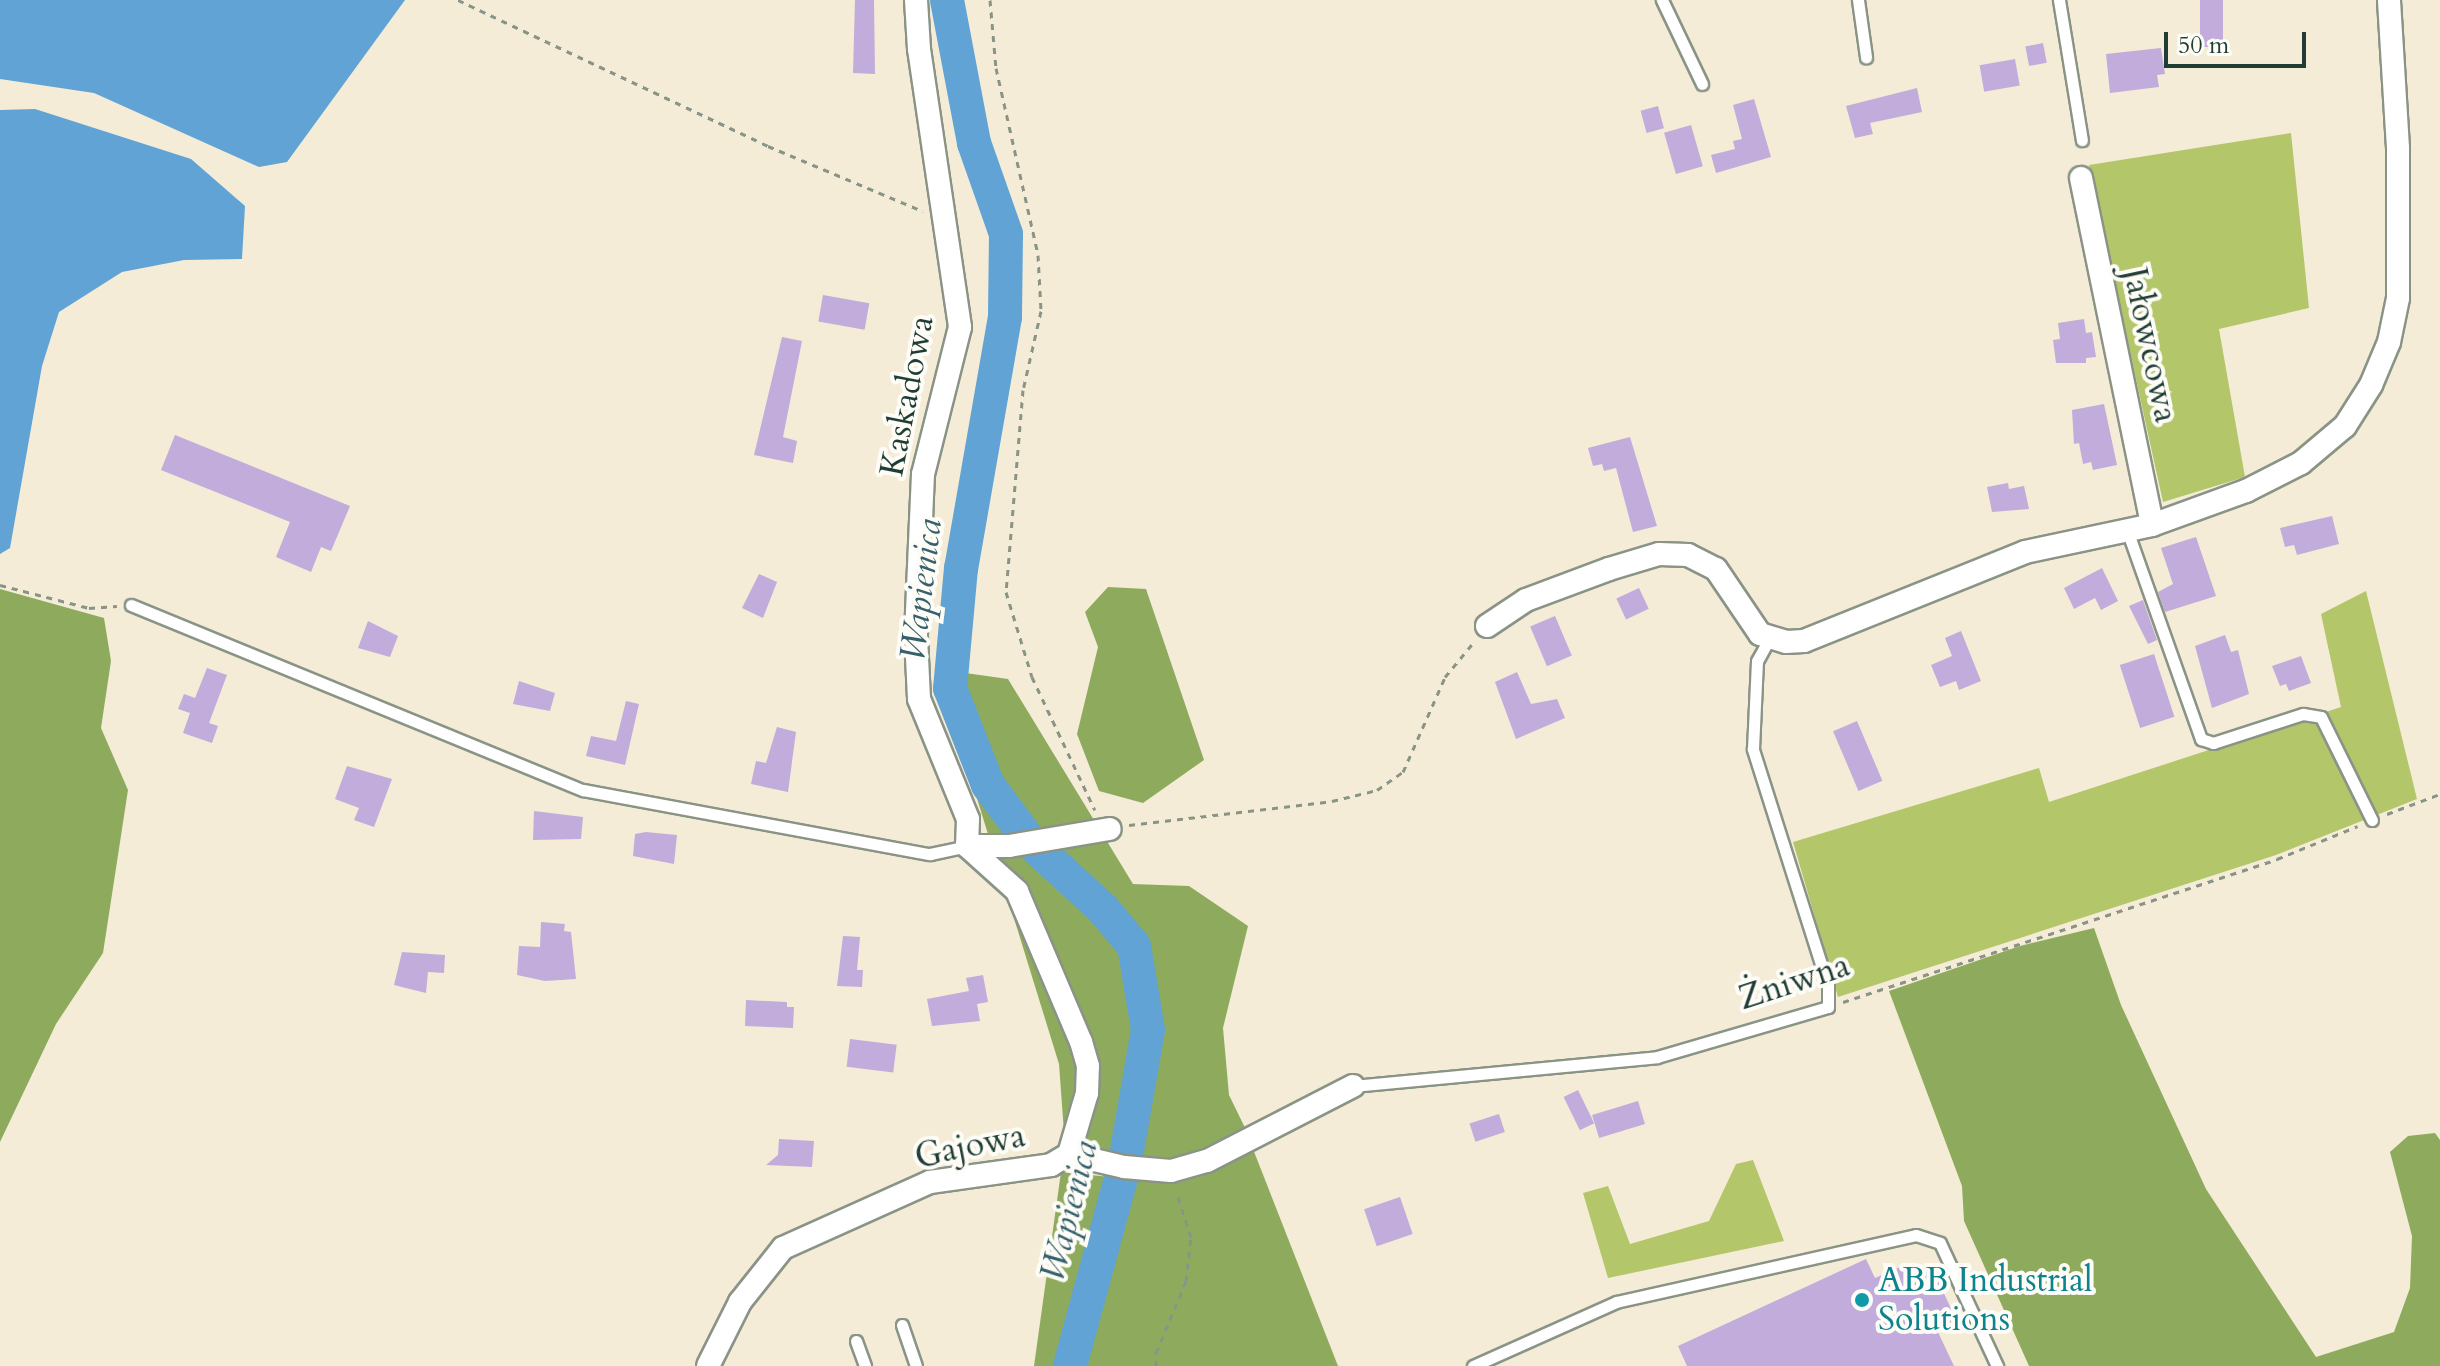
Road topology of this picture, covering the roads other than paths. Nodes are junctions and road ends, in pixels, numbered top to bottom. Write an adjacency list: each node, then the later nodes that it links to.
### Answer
1 (916, 0): 17 (street, Kaskadowa)
2 (1662, 0): 7 (lane)
3 (1858, 0): 6 (lane)
4 (2059, 0): 8 (lane)
5 (2389, 0): 10 (street)
6 (1866, 57)
7 (1702, 84)
8 (2082, 140)
9 (2081, 178): 10 (street, Jałowcowa)
10 (2152, 525): 11 (street)
11 (2127, 530): 14 (street); 15 (lane)
12 (131, 605): 17 (lane)
13 (1487, 626): 14 (street)
14 (1769, 639): 18 (lane, Żniwna)
15 (2372, 820)
16 (1110, 829): 17 (street)
17 (967, 846): 19 (street, Gajowa)
18 (1353, 1086): 19 (street, Żniwna)
19 (1069, 1154): 22 (street, Gajowa)
20 (902, 1325): 24 (lane)
21 (856, 1341): 23 (lane)
22 (708, 1366)
23 (865, 1366)
24 (916, 1366)
25 (1473, 1366): 26 (lane)
26 (1997, 1366)

